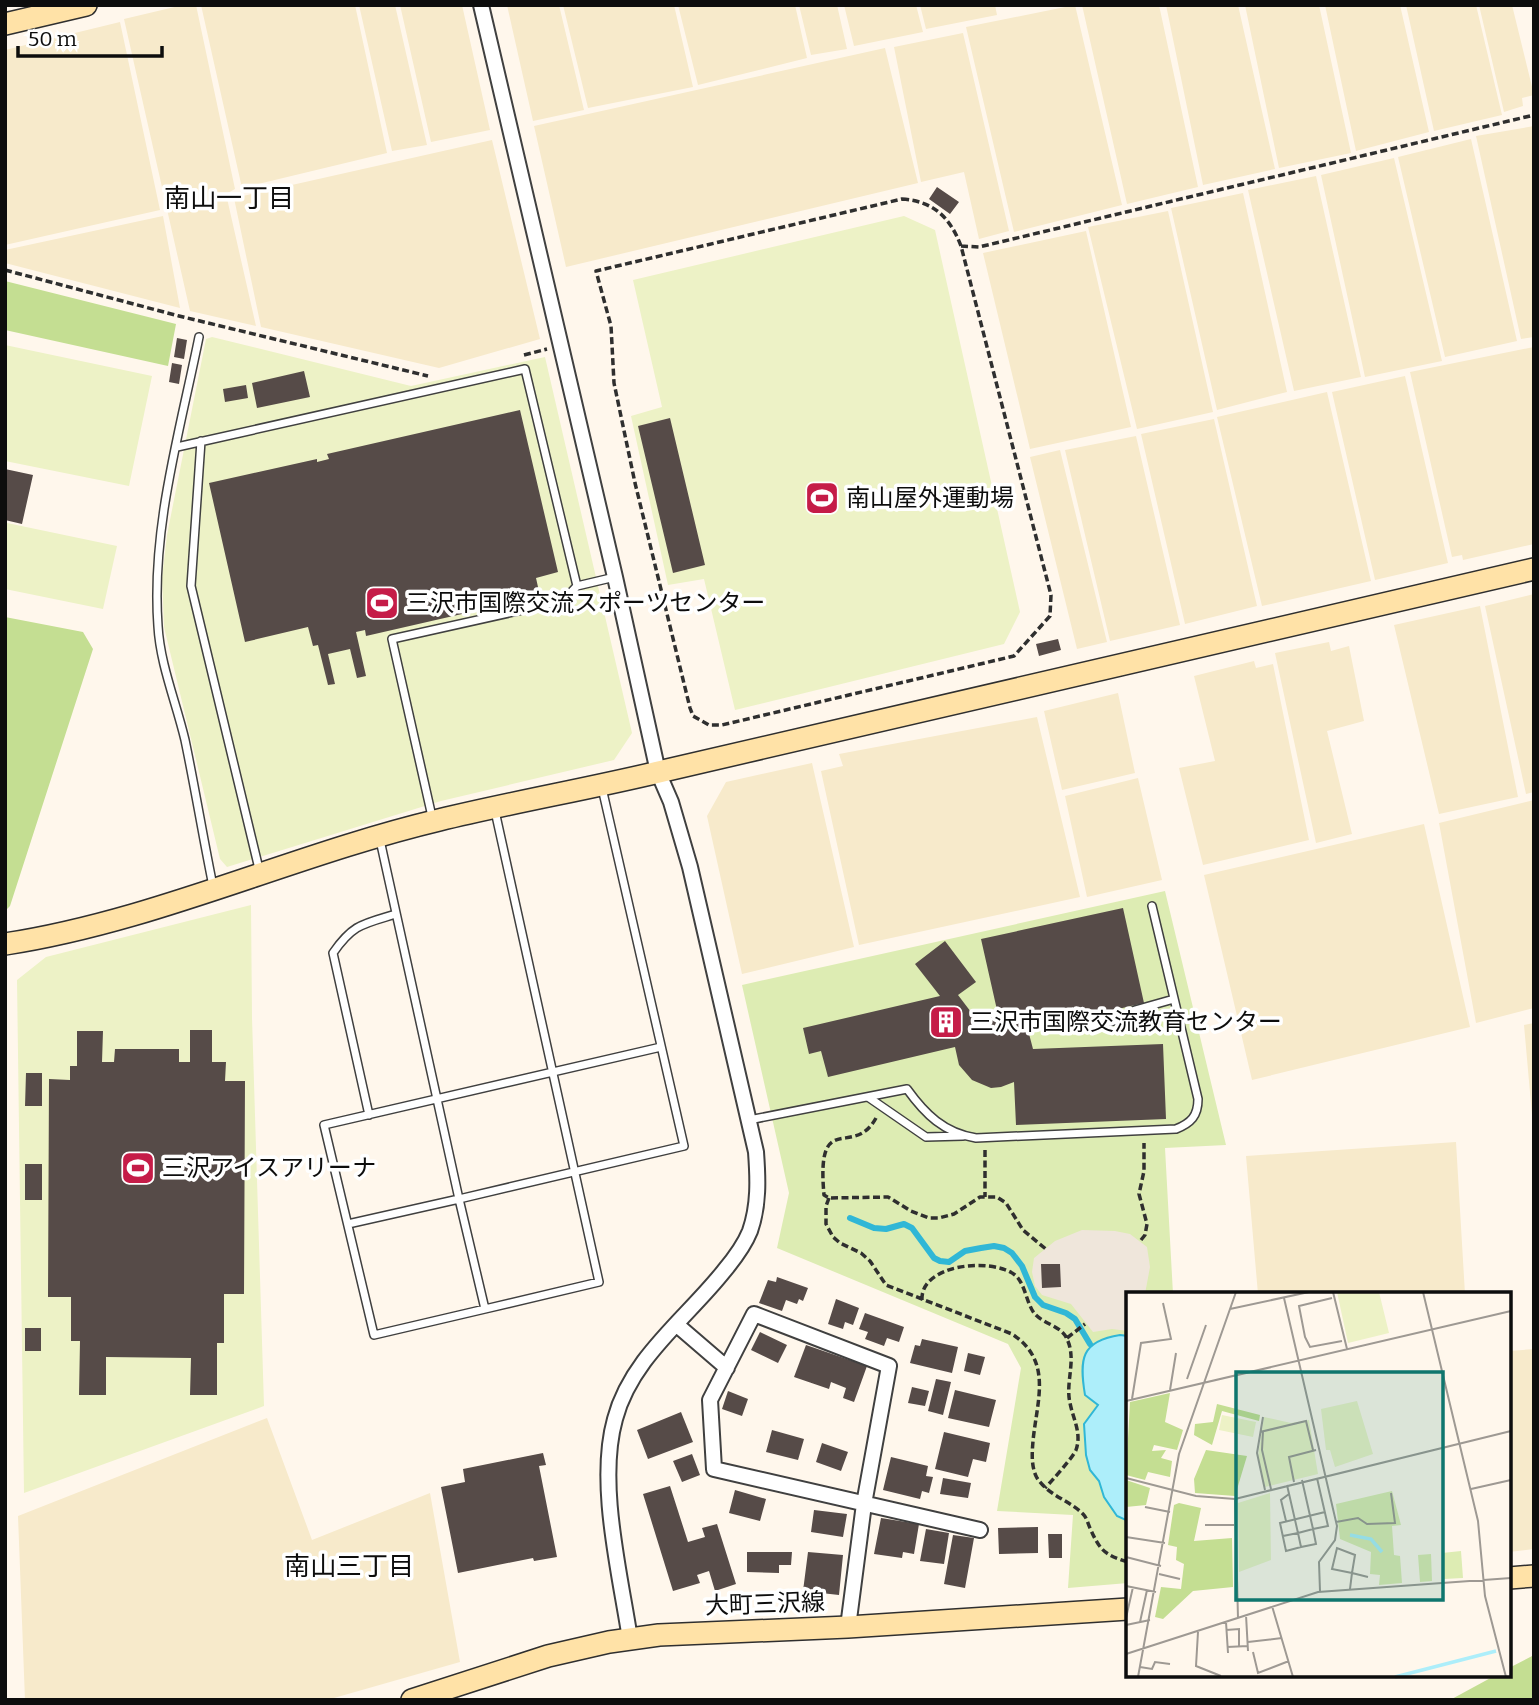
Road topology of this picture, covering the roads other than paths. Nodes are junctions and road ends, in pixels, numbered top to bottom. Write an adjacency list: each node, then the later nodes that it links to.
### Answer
1 (86, 5): 3 (street)
2 (481, 5): 8 (street)
3 (5, 24)
4 (199, 337): 6 (lane)
5 (201, 441): 6 (lane); 9 (lane); 15 (lane)
6 (177, 447): 16 (lane)
7 (1534, 569): 10 (street)
8 (615, 577): 9 (lane); 10 (street)
9 (577, 586): 13 (lane)
10 (658, 772): 11 (street); 27 (street)
11 (601, 785): 12 (street); 22 (lane)
12 (494, 807): 13 (street); 23 (lane)
13 (433, 821): 14 (street)
14 (379, 836): 15 (street); 18 (lane)
15 (260, 874): 16 (street)
16 (214, 890): 19 (street)
17 (1152, 906): 20 (lane)
18 (396, 914): 25 (lane); 26 (lane)
19 (5, 944)
20 (1174, 999): 21 (lane); 28 (lane)
21 (1084, 1027)
22 (661, 1047): 23 (lane); 29 (lane)
23 (551, 1072): 25 (lane); 29 (lane)
24 (868, 1097): 27 (lane); 28 (lane); 28 (lane)
25 (437, 1099): 26 (lane); 30 (lane)
26 (369, 1115): 31 (lane)
27 (748, 1120): 33 (street)
28 (964, 1136)
29 (573, 1172): 30 (lane); 32 (lane)
30 (459, 1199): 31 (lane); 32 (lane)
31 (348, 1224): 32 (lane)
32 (485, 1309)
33 (677, 1325): 34 (street); 41 (street)
34 (727, 1367): 35 (street); 35 (street)
35 (864, 1504): 36 (street); 40 (street)
36 (981, 1530)
37 (1534, 1576): 38 (street)
38 (1511, 1578)
39 (1126, 1609): 40 (street, 大町三沢線)
40 (848, 1627): 41 (street, 大町三沢線)
41 (630, 1639): 42 (street, 大町三沢線)
42 (412, 1700)

